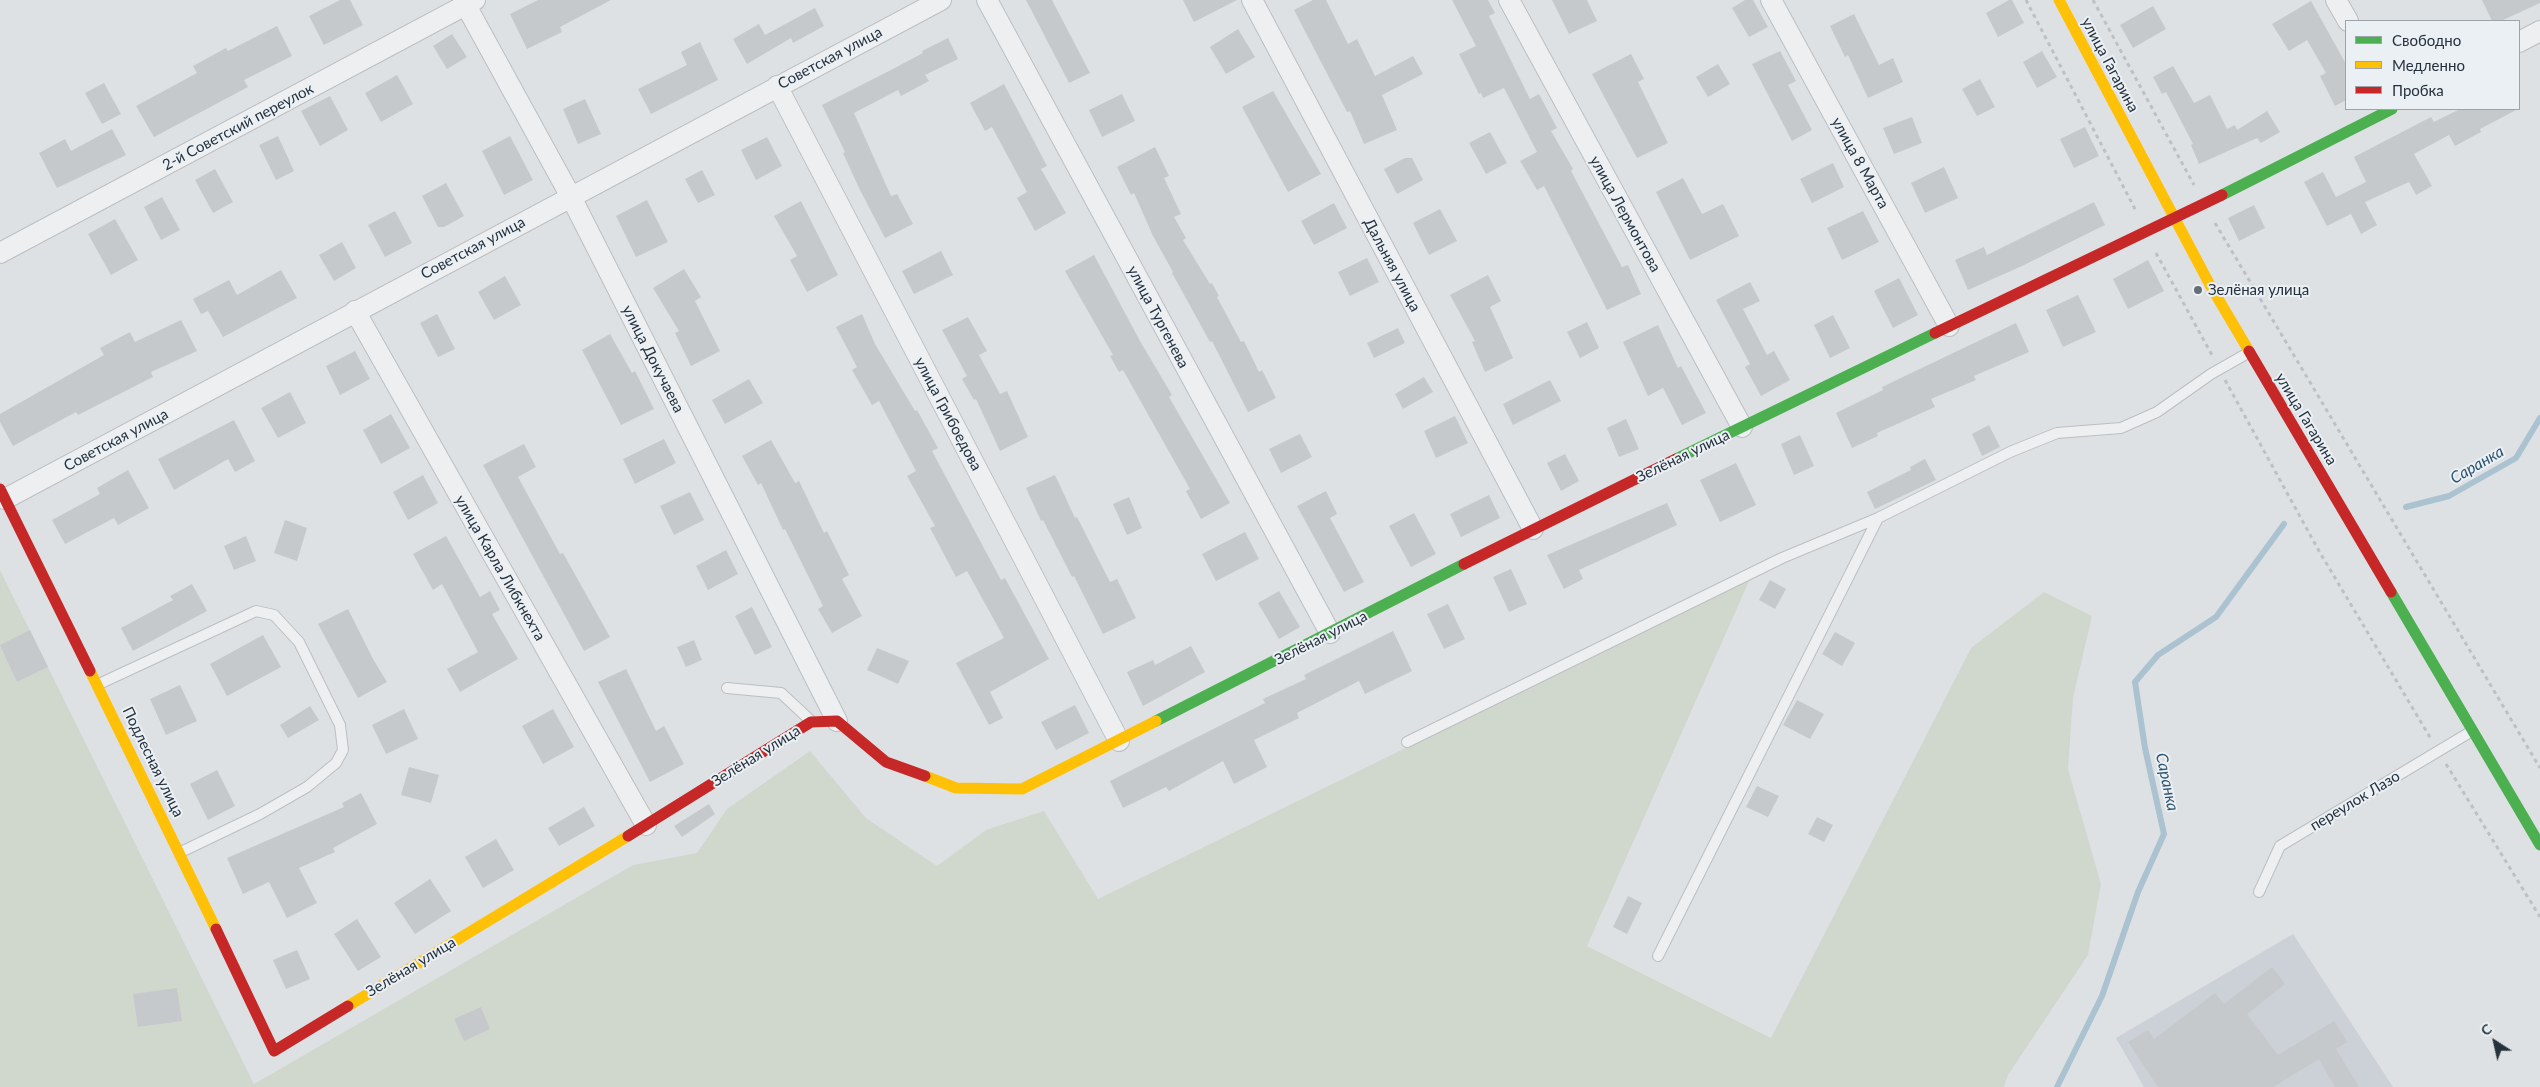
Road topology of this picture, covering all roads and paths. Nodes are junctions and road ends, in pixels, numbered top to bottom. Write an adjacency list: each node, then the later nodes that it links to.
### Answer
1 (941, 0): 14 (street, Советская улица)
2 (987, 0): 29 (street, улица Тургенева)
3 (1252, 0): 28 (street, Дальняя улица)
4 (1509, 0): 25 (street, улица Лермонтова)
5 (1771, 0): 22 (street, улица 8 Марта)
6 (2026, 0): 19 (path)
7 (2059, 0): 18 (street, улица Гагарина)
8 (2094, 0): 17 (path)
9 (2336, 0): 11 (street)
10 (468, 2): 16 (street, улица Докучаева); 20 (street, 2-й Советский переулок)
11 (2347, 20)
12 (2540, 31): 13 (street)
13 (2520, 41)
14 (777, 86): 16 (street, Советская улица); 35 (street, улица Грибоедова)
15 (2390, 110): 17 (street, Зелёная улица)
16 (571, 196): 21 (street, Советская улица); 32 (street, улица Докучаева)
17 (2204, 204): 18 (street, Зелёная улица); 38 (path)
18 (2175, 219): 19 (street, Зелёная улица); 23 (street, улица Гагарина)
19 (2146, 233): 22 (street, Зелёная улица); 24 (path)
20 (0, 253)
21 (355, 311): 26 (street, Советская улица); 39 (street, улица Карла Либкнехта)
22 (1949, 326): 25 (street, Зелёная улица)
23 (2249, 353): 24 (lane); 34 (street, улица Гагарина)
24 (2220, 370): 27 (lane); 37 (path)
25 (1742, 427): 28 (street, Зелёная улица)
26 (3, 494): 30 (street, Подлесная улица)
27 (1878, 518): 36 (lane); 44 (lane)
28 (1534, 529): 29 (street, Зелёная улица)
29 (1330, 633): 35 (street, Зелёная улица)
30 (98, 684): 41 (street, Подлесная улица); 41 (lane)
31 (727, 688): 33 (lane)
32 (837, 721): 33 (street, Зелёная улица); 35 (street, Зелёная улица)
33 (811, 722): 39 (street, Зелёная улица)
34 (2473, 731): 37 (lane, переулок Лазо); 40 (street, улица Гагарина)
35 (1119, 741)
36 (1407, 742)
37 (2438, 751): 42 (lane, переулок Лазо); 43 (path)
38 (2540, 768)
39 (646, 825): 45 (street, Зелёная улица)
40 (2540, 845)
41 (180, 852): 45 (street, Подлесная улица)
42 (2259, 892)
43 (2540, 917)
44 (1658, 956)
45 (274, 1050)

